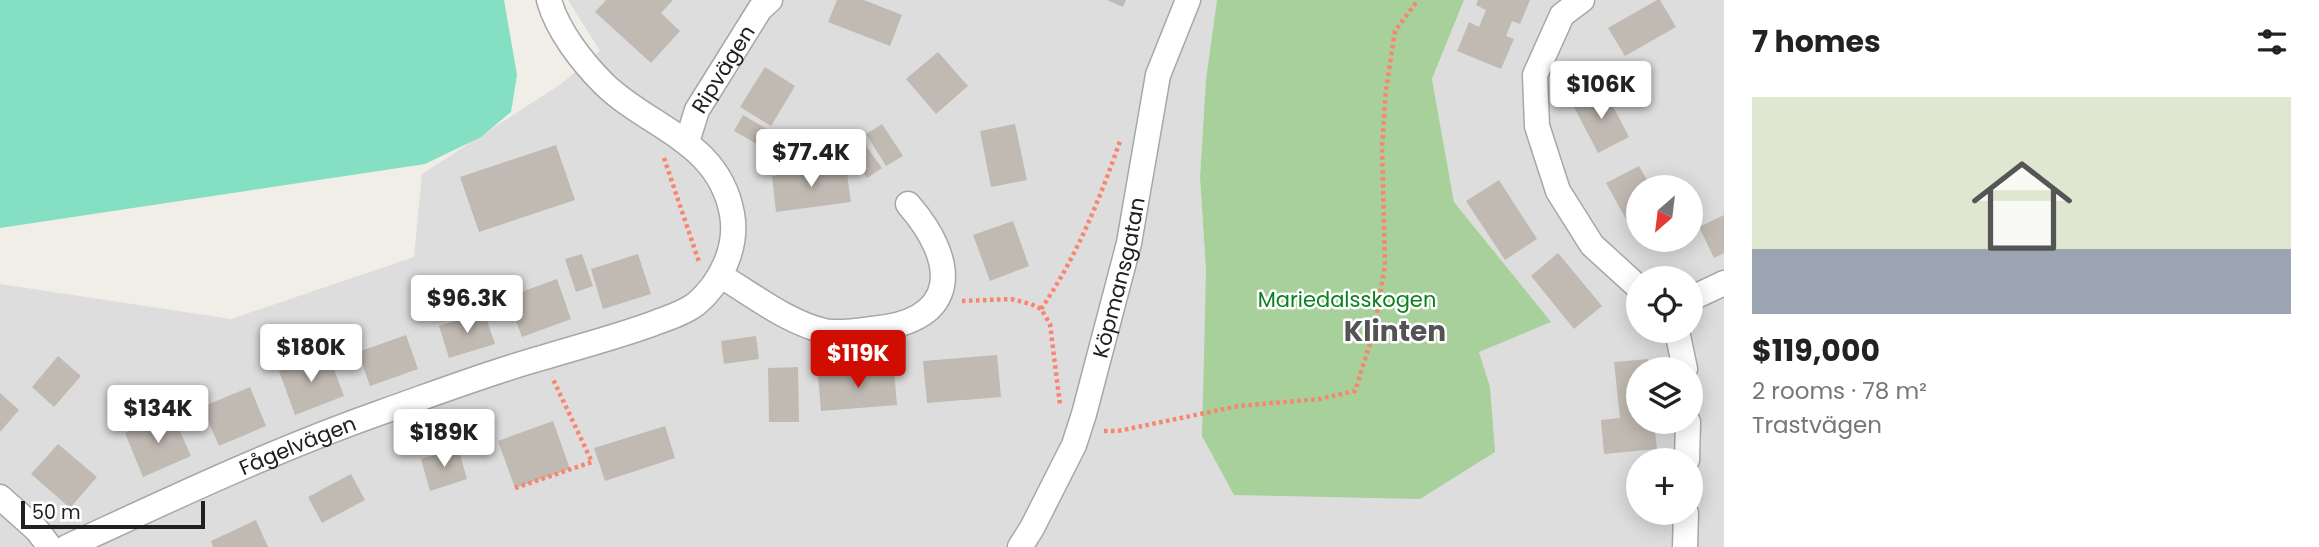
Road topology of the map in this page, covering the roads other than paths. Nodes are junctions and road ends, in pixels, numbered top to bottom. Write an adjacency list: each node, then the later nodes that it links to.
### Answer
1 (549, 0): 5 (street)
2 (770, 0): 5 (street, Ripvägen)
3 (1188, 0): 15 (street, Köpmansgatan)
4 (1582, 0): 8 (street)
5 (687, 142): 7 (street)
6 (908, 204): 7 (street)
7 (721, 276): 14 (street, Fågelvägen)
8 (1626, 277)
9 (1724, 284): 10 (street)
10 (1703, 293)
11 (0, 497): 13 (street)
12 (1686, 525): 16 (street)
13 (50, 547)
14 (67, 547)
15 (1020, 547)
16 (1685, 547)

